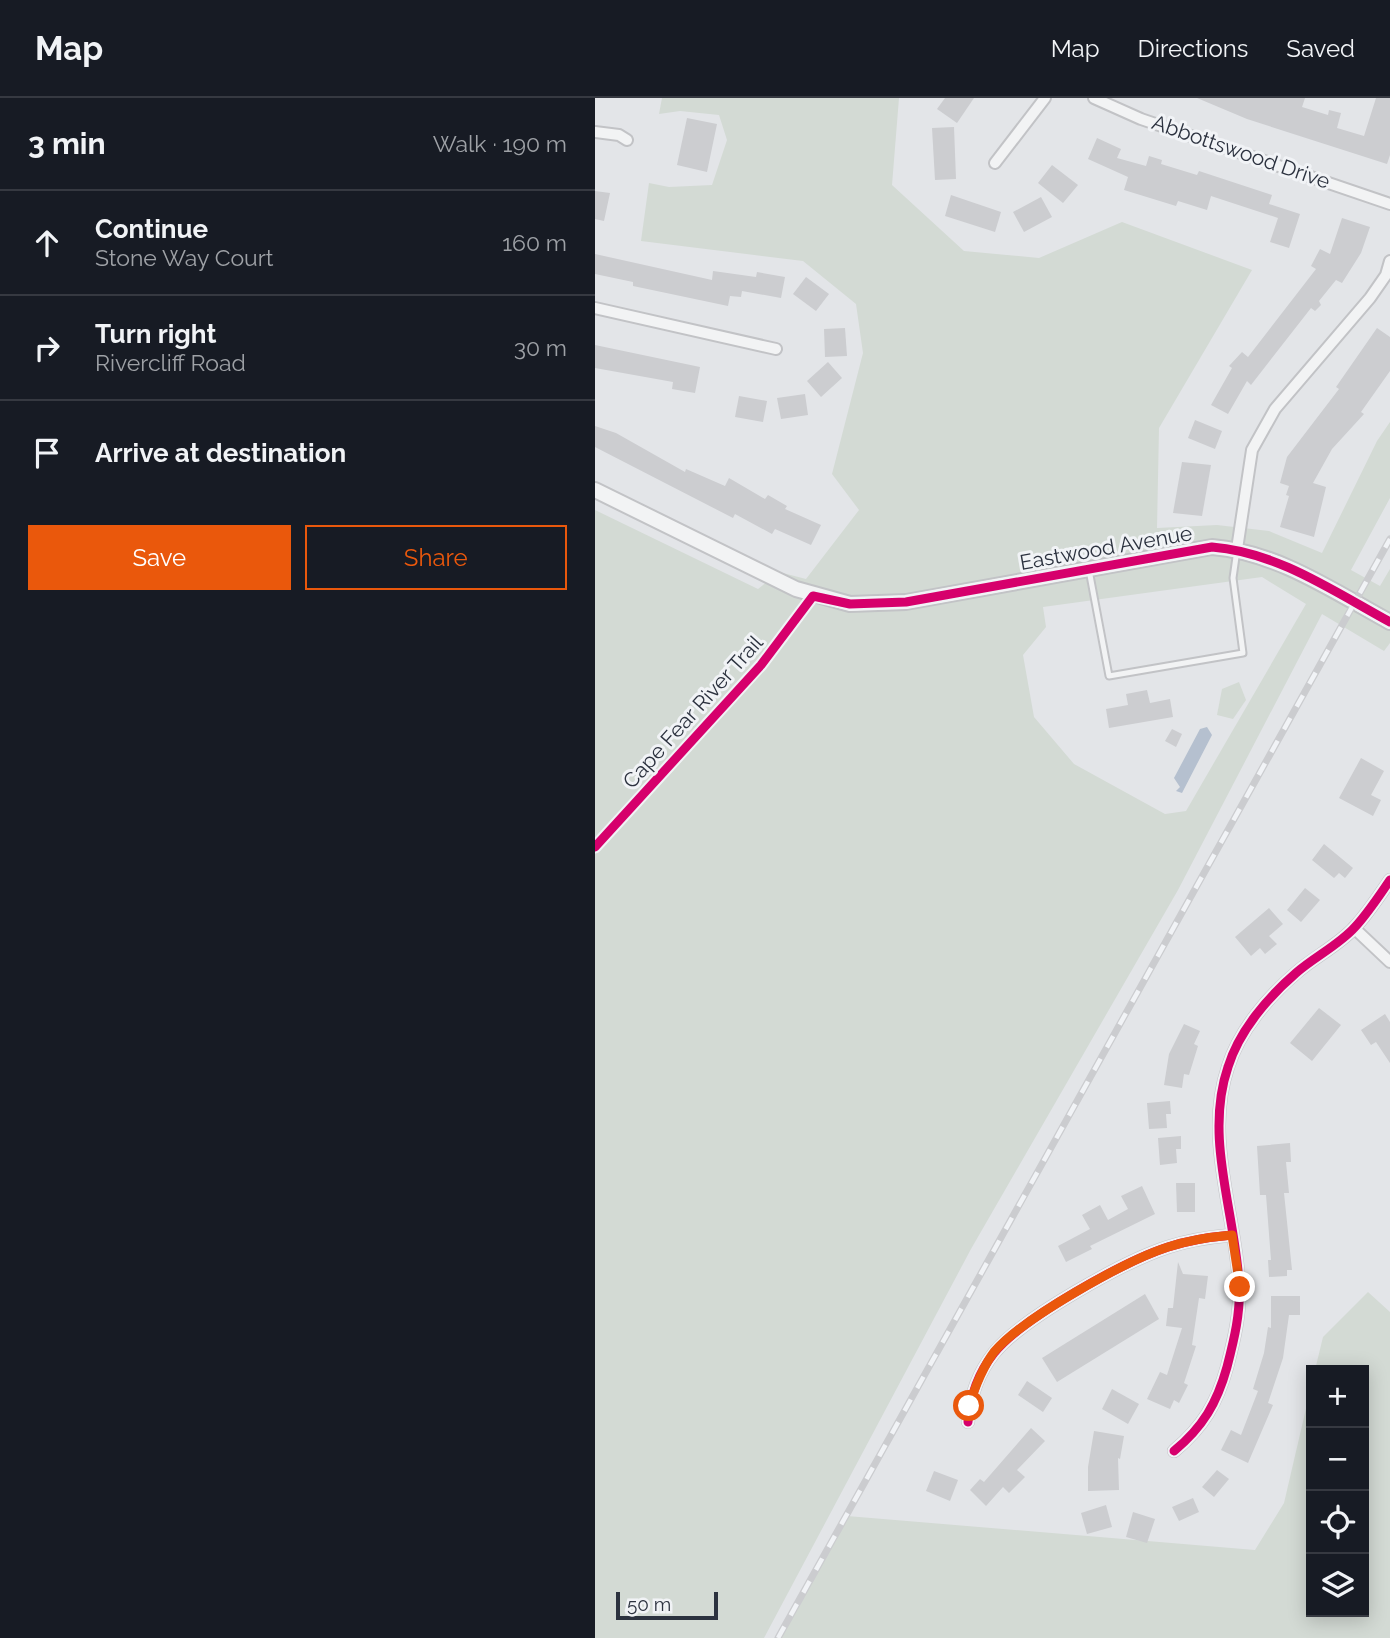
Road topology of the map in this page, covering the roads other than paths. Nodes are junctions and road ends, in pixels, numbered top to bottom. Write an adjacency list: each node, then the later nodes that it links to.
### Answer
1 (1045, 98): 5 (street)
2 (1094, 98): 6 (street, Abbottswood Drive)
3 (595, 132): 4 (street)
4 (627, 140)
5 (995, 163)
6 (1390, 204)
7 (1390, 261): 11 (street)
8 (595, 308): 9 (street)
9 (776, 349)
10 (595, 490): 12 (street, Eastwood Avenue)
11 (1237, 549): 12 (street, Eastwood Avenue); 12 (lane); 13 (street, Eastwood Avenue)
12 (1088, 567)
13 (1390, 622)
14 (1390, 880): 15 (street)
15 (1354, 928): 16 (street); 17 (street)
16 (1390, 962)
17 (1232, 1235): 18 (street); 19 (street)
18 (968, 1422)
19 (1174, 1451)

